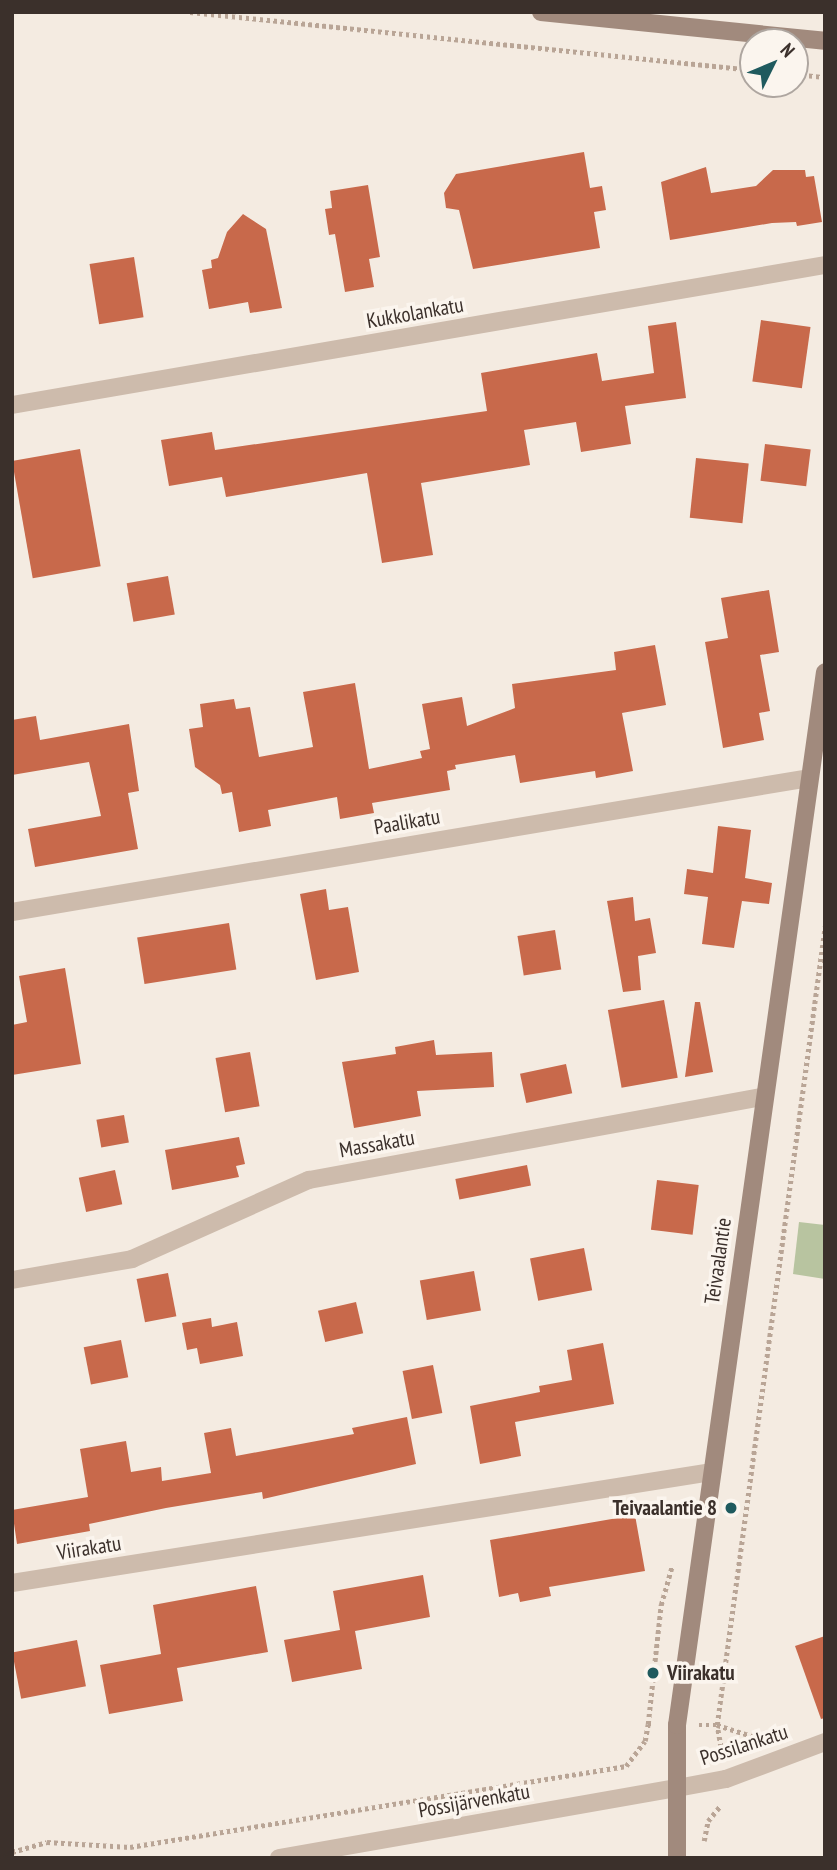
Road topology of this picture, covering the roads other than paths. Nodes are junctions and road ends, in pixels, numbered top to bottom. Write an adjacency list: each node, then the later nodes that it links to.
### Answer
1 (541, 12): 2 (main road)
2 (825, 41)
3 (825, 265): 4 (street, Kukkolankatu)
4 (12, 405)
5 (825, 672): 6 (main road, Teivaalantie)
6 (809, 778): 7 (street, Paalikatu); 8 (main road, Teivaalantie)
7 (12, 912)
8 (763, 1097): 9 (street, Massakatu); 10 (main road, Teivaalantie)
9 (12, 1280)
10 (712, 1472): 11 (street, Viirakatu); 13 (main road, Teivaalantie)
11 (12, 1583)
12 (825, 1742): 13 (street, Possilankatu)
13 (677, 1788): 14 (street, Possijärvenkatu); 15 (main road, Teivaalantie)
14 (279, 1858)
15 (677, 1858)

